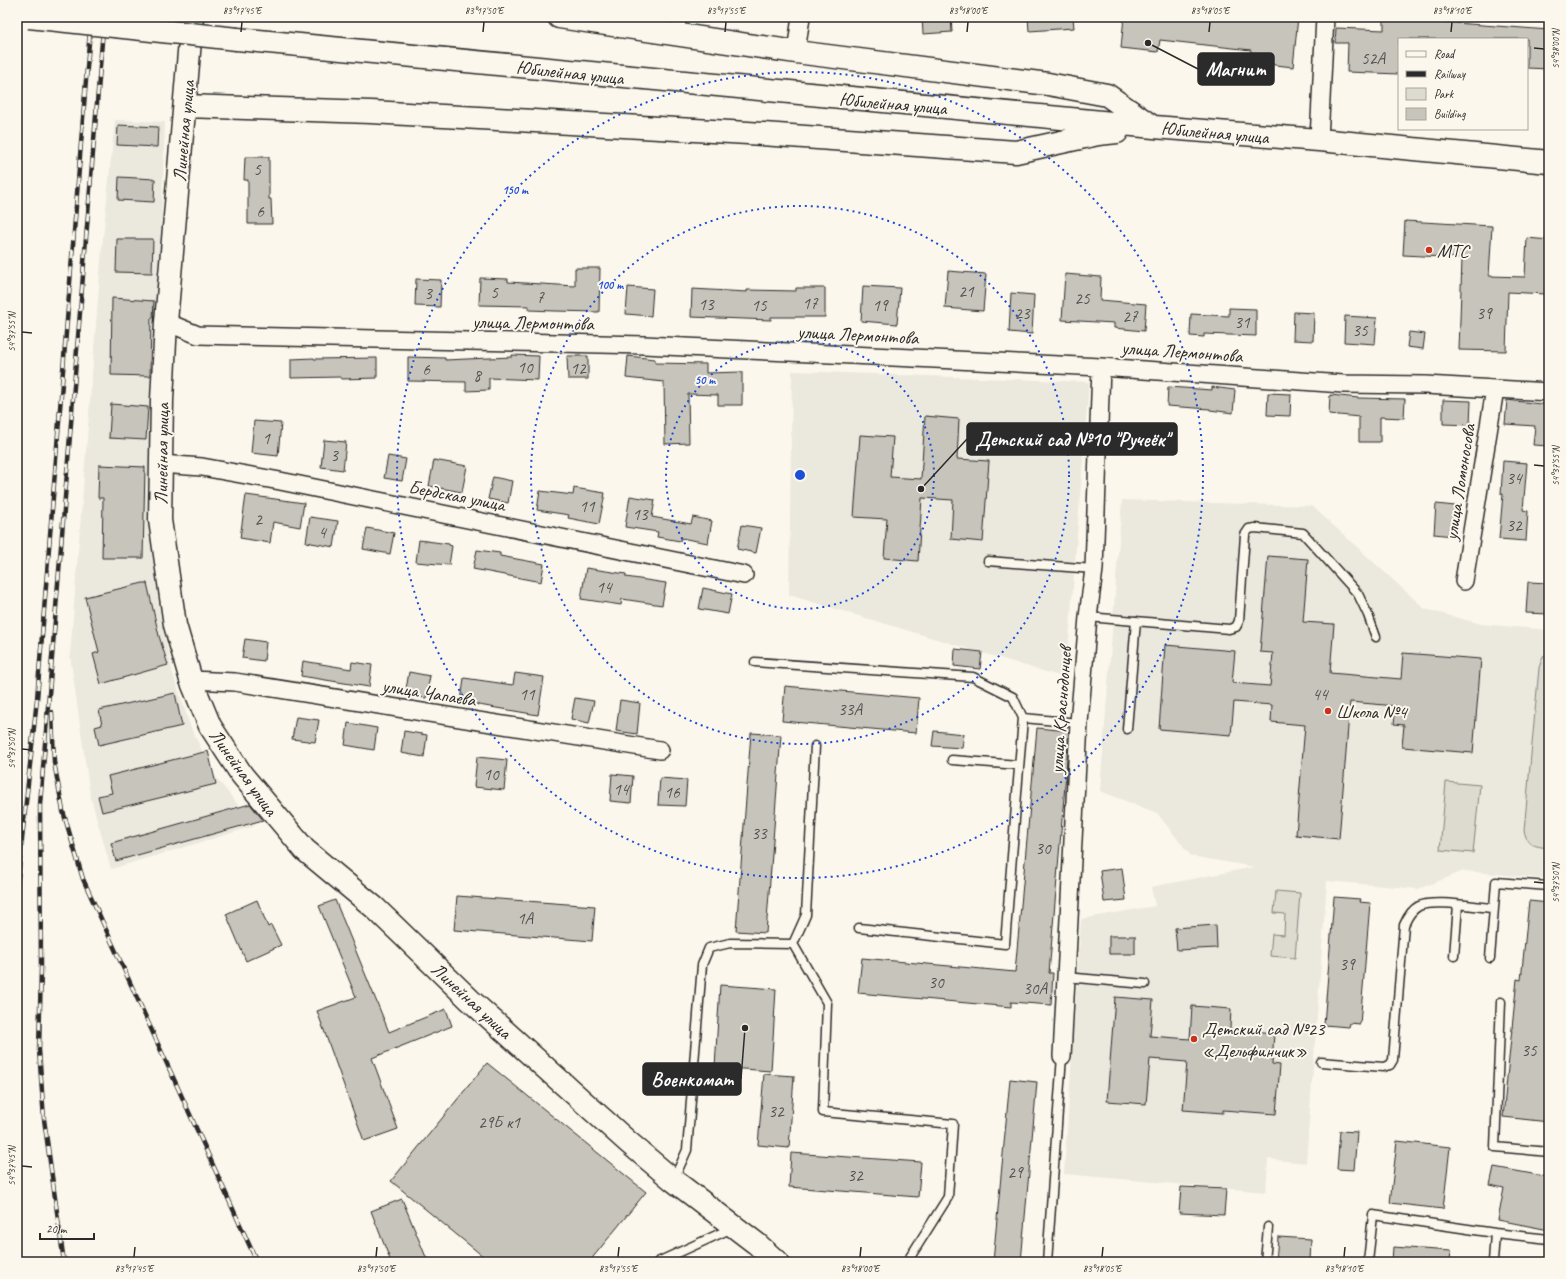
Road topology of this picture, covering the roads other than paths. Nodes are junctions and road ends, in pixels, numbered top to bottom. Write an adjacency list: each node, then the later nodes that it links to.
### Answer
1 (29, 17): 9 (main road, Юбилейная улица, bridge)
2 (192, 17): 8 (main road, Линейная улица)
3 (559, 17): 6 (main road)
4 (801, 17): 7 (street)
5 (1326, 17): 10 (street)
6 (681, 26): 7 (main road)
7 (796, 52): 9 (main road)
8 (185, 106): 9 (main road); 12 (main road, Линейная улица)
9 (1154, 127): 10 (main road, Юбилейная улица)
10 (1320, 140): 11 (main road, Юбилейная улица)
11 (1549, 162)
12 (166, 322): 13 (street, улица Лермонтова); 16 (main road, Линейная улица)
13 (1100, 367): 14 (street, улица Лермонтова); 18 (street, улица Краснодонцев)
14 (1495, 389): 15 (street, улица Лермонтова); 20 (street, улица Ломоносова)
15 (1549, 392)
16 (160, 464): 19 (street, Бердская улица); 25 (main road, Линейная улица)
17 (988, 561): 18 (lane)
18 (1094, 569): 21 (street, улица Краснодонцев)
19 (744, 575)
20 (1464, 581)
21 (1088, 617): 22 (lane); 27 (street, улица Краснодонцев)
22 (1136, 621): 23 (lane); 28 (lane)
23 (1376, 638)
24 (755, 662): 26 (lane)
25 (191, 680): 30 (street, улица Чапаева); 46 (main road, Линейная улица)
26 (1023, 718): 27 (lane); 32 (lane)
27 (1080, 723): 40 (street, улица Краснодонцев)
28 (1127, 729)
29 (815, 746): 37 (lane)
30 (660, 750)
31 (952, 760): 32 (lane)
32 (1019, 765): 36 (lane)
33 (1549, 886): 35 (lane)
34 (1458, 905): 35 (lane); 38 (lane); 44 (lane)
35 (1494, 908): 39 (lane)
36 (859, 928)
37 (793, 944): 46 (lane); 53 (lane)
38 (1454, 956)
39 (1490, 958)
40 (1065, 977): 41 (lane); 43 (street, улица Краснодонцев)
41 (1145, 984)
42 (1501, 1002): 45 (lane)
43 (1062, 1056): 54 (lane)
44 (1321, 1062)
45 (1549, 1152)
46 (673, 1180): 47 (main road, Линейная улица)
47 (734, 1226): 51 (lane); 52 (main road, Линейная улица)
48 (1268, 1227): 55 (lane)
49 (1495, 1233): 50 (lane); 56 (lane); 57 (lane)
50 (1549, 1239)
51 (658, 1262)
52 (778, 1262)
53 (907, 1262)
54 (1047, 1262)
55 (1265, 1262)
56 (1368, 1262)
57 (1493, 1262)

